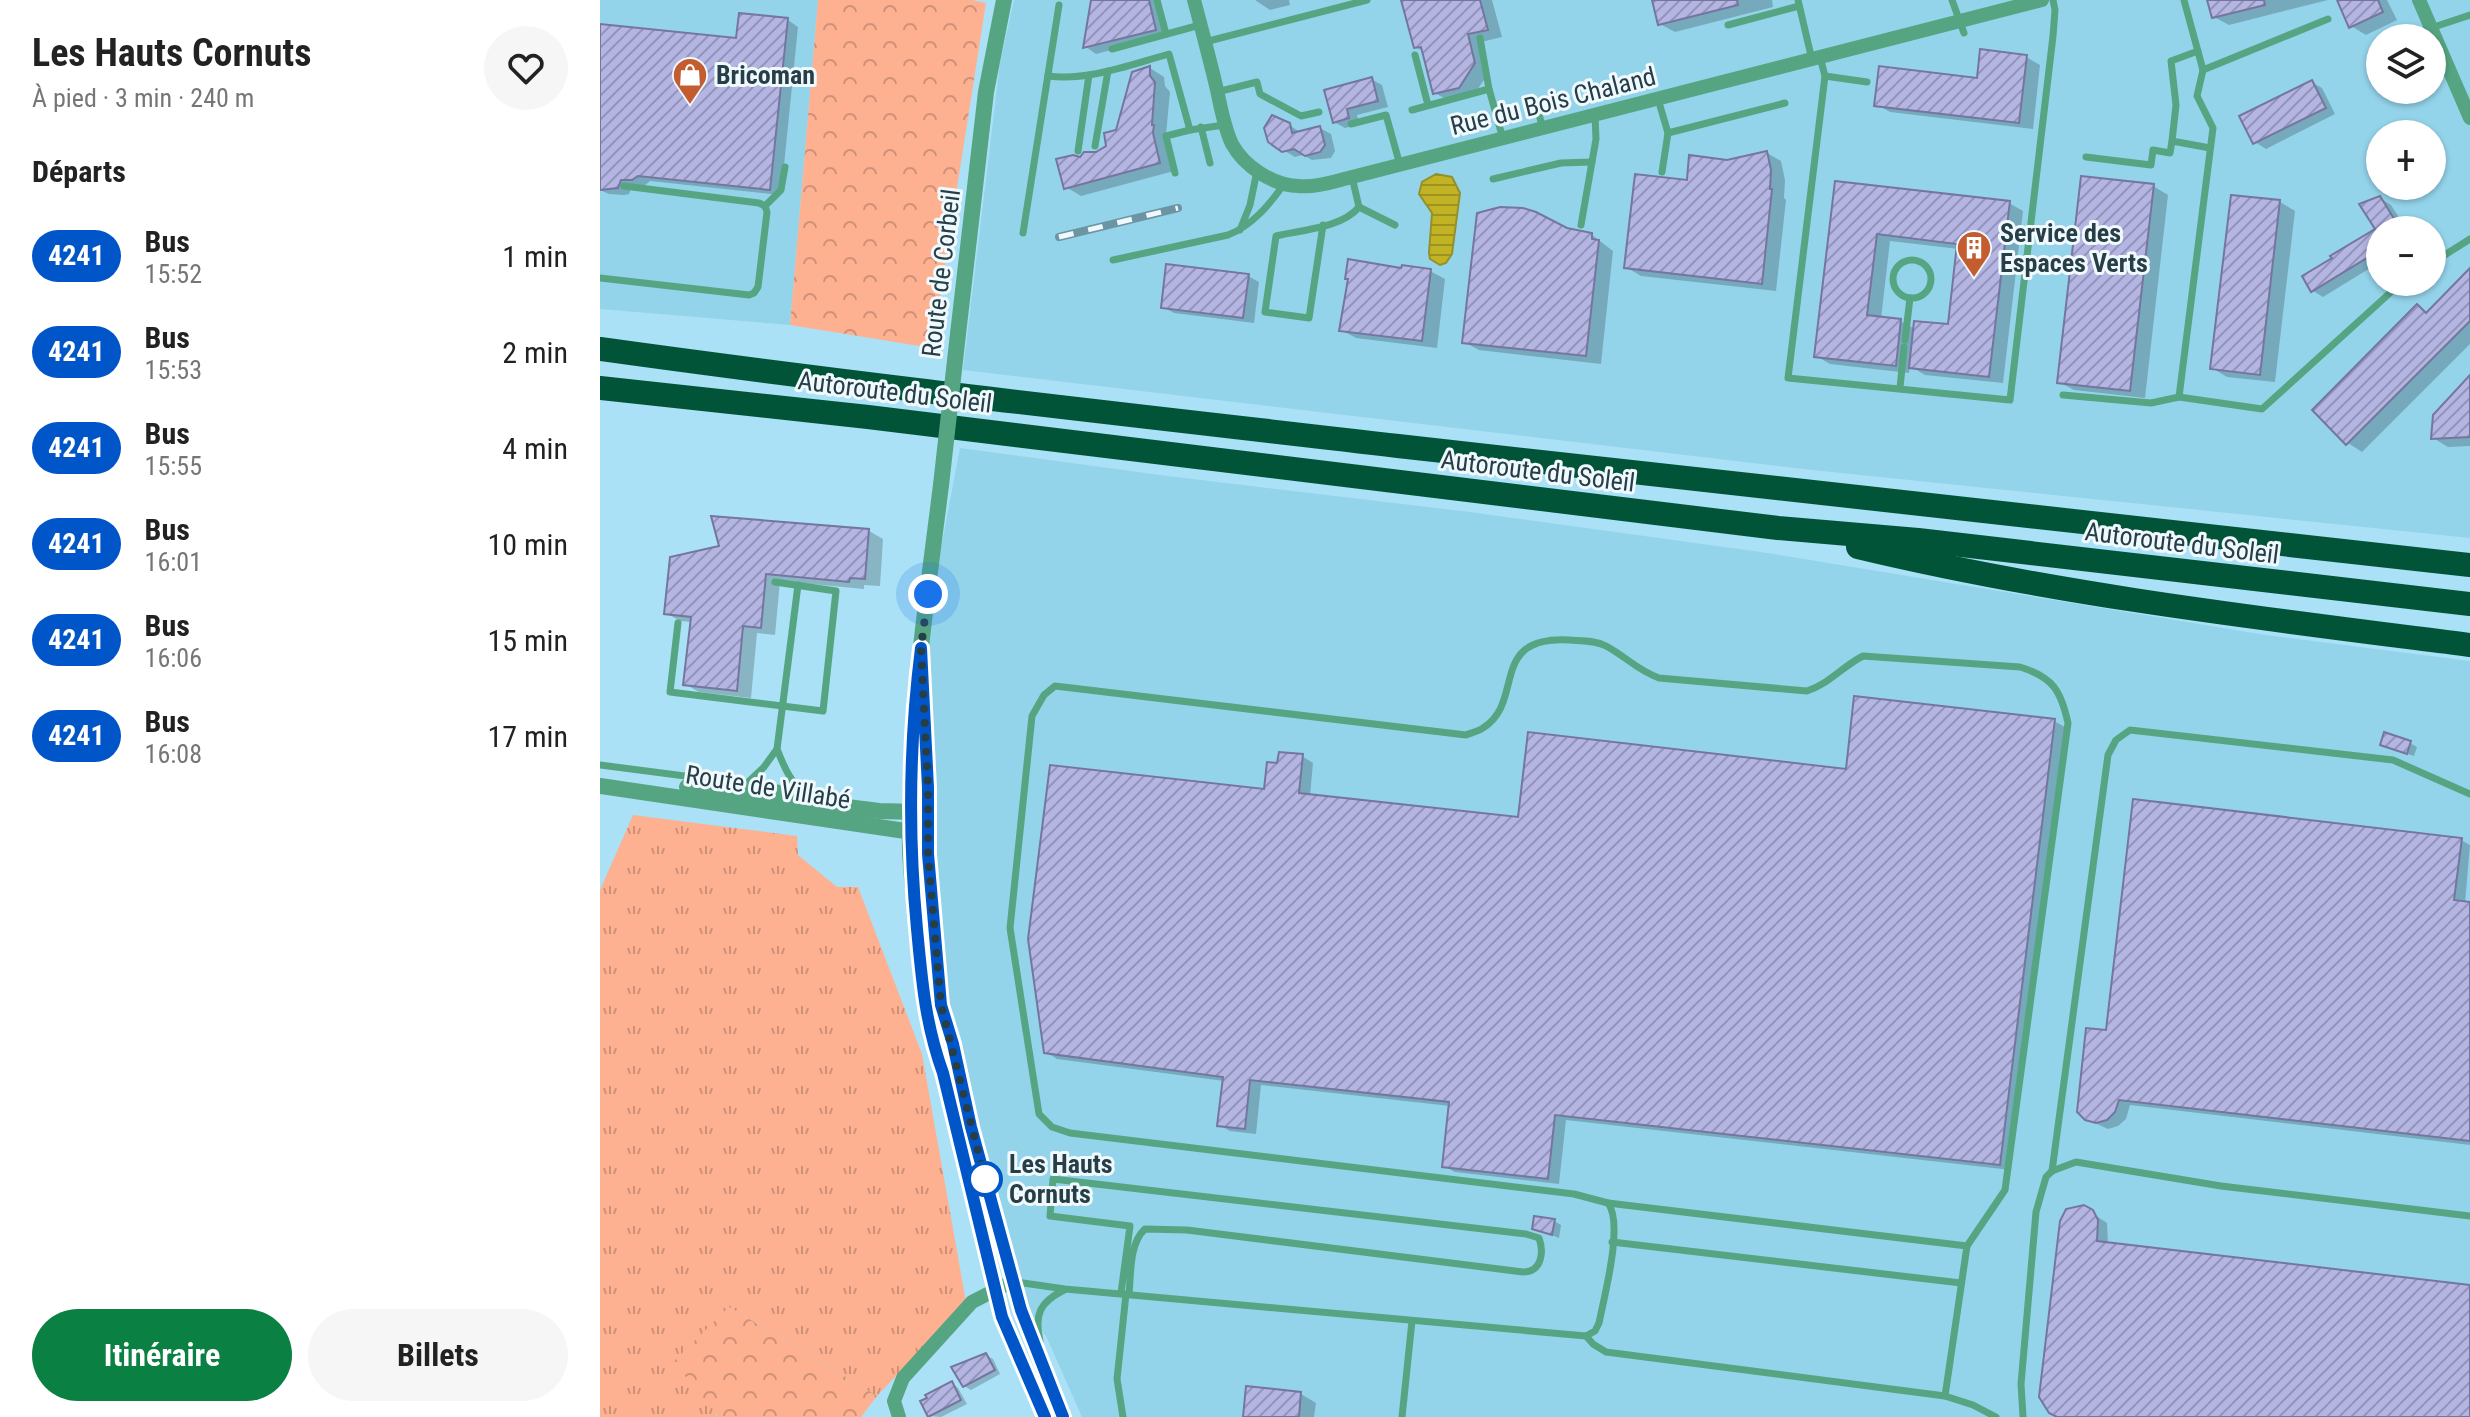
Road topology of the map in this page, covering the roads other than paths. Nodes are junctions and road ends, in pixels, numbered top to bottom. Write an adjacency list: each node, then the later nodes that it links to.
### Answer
1 (1004, 0): 91 (street, Route de Corbeil, bridge)
2 (1157, 0): 19 (lane)
3 (1194, 0): 16 (street, Rue du Bois Chaland)
4 (1367, 0): 21 (lane)
5 (1952, 0): 18 (lane)
6 (2053, 0): 81 (lane)
7 (2184, 0): 23 (lane)
8 (2419, 0): 14 (street)
9 (2032, 1): 18 (street, Rue du Bois Chaland)
10 (1798, 3): 17 (lane); 25 (lane)
11 (1059, 5): 30 (lane)
12 (2470, 15): 15 (lane)
13 (2328, 19): 27 (lane)
14 (2429, 24)
15 (2443, 24)
16 (1200, 25): 19 (lane); 21 (street, Rue du Bois Chaland)
17 (1728, 25)
18 (1962, 27): 25 (street, Rue du Bois Chaland)
19 (1166, 34): 22 (lane)
20 (1480, 38): 33 (lane)
21 (1205, 42): 34 (street, Rue du Bois Chaland)
22 (1112, 49)
23 (2198, 51): 27 (lane); 50 (lane)
24 (1415, 55): 38 (lane)
25 (1816, 58): 31 (lane); 35 (street, Rue du Bois Chaland)
26 (2446, 63): 42 (street)
27 (2203, 70): 52 (lane)
28 (1108, 71): 29 (lane); 47 (lane); 51 (lane)
29 (1089, 75): 30 (lane); 53 (lane)
30 (1048, 76): 72 (lane)
31 (1825, 76): 32 (lane); 81 (lane)
32 (1867, 82)
33 (1489, 89): 38 (lane); 49 (lane)
34 (1217, 92): 40 (lane); 44 (street, Rue du Bois Chaland)
35 (1658, 99): 41 (street, Rue du Bois Chaland); 48 (lane)
36 (1535, 100): 46 (lane)
37 (1785, 103): 48 (lane)
38 (1428, 105): 39 (lane)
39 (1412, 110)
40 (1319, 112)
41 (1595, 115): 46 (street, Rue du Bois Chaland); 55 (lane)
42 (2470, 118)
43 (1351, 124): 57 (lane)
44 (1225, 125): 45 (lane); 59 (street, Rue du Bois Chaland)
45 (1201, 127): 47 (lane); 56 (lane)
46 (1543, 129): 49 (street, Rue du Bois Chaland)
47 (1190, 130): 61 (lane)
48 (1668, 133): 60 (lane)
49 (1503, 139): 57 (street, Rue du Bois Chaland)
50 (2172, 141): 52 (lane); 54 (lane)
51 (1095, 146)
52 (2210, 148): 83 (lane)
53 (1078, 151)
54 (2086, 157)
55 (1592, 162): 63 (lane); 70 (lane)
56 (1210, 163)
57 (1400, 165): 62 (street, Rue du Bois Chaland)
58 (785, 167): 66 (lane)
59 (1257, 171): 64 (street, Rue du Bois Chaland); 71 (lane)
60 (1662, 172)
61 (1175, 173)
62 (1352, 177): 64 (street, Rue du Bois Chaland); 67 (lane)
63 (1493, 179)
64 (1284, 184): 71 (lane)
65 (624, 186): 66 (lane)
66 (765, 206): 76 (lane)
67 (1359, 207): 68 (lane); 69 (lane)
68 (1323, 225): 68 (lane)
69 (1395, 225)
70 (1581, 225)
71 (1240, 230): 75 (lane)
72 (1023, 233)
73 (2470, 239): 74 (lane)
74 (2446, 254)
75 (1113, 260)
76 (600, 278)
77 (2387, 296): 83 (lane)
78 (1910, 298): 78 (lane); 81 (lane)
79 (600, 349): 85 (highway, Autoroute du Soleil)
80 (600, 388): 84 (highway, Autoroute du Soleil)
81 (1900, 388)
82 (2063, 395): 83 (lane)
83 (2179, 397)
84 (1778, 528): 88 (highway, Autoroute du Soleil); 90 (highway)
85 (2470, 565)
86 (775, 582): 87 (lane)
87 (798, 585): 92 (lane); 92 (lane)
88 (2470, 604)
89 (678, 623): 92 (lane)
90 (2470, 645)
91 (921, 648): 101 (street, Route de Corbeil); 102 (street, Route de Corbeil)
92 (782, 706): 93 (lane)
93 (777, 749): 96 (lane); 98 (lane)
94 (600, 765): 96 (lane)
95 (600, 776): 100 (street, Route de Villabé)
96 (745, 785): 98 (lane)
97 (600, 786): 103 (street, Route de Villabé)
98 (800, 791): 100 (lane)
99 (2470, 794): 105 (lane)
100 (821, 804): 101 (street, Route de Villabé)
101 (910, 812): 102 (street, Route de Villabé); 103 (street, Route de Corbeil)
102 (928, 813): 104 (street, Route de Corbeil)
103 (910, 833): 104 (street, Route de Villabé); 112 (street, Route de Corbeil)
104 (928, 834): 110 (street, Route de Corbeil)
105 (2052, 1171): 107 (lane); 125 (lane)
106 (1608, 1203): 108 (lane); 109 (lane); 109 (lane)
107 (2470, 1216)
108 (1612, 1242): 111 (lane); 116 (lane)
109 (1967, 1246): 111 (lane)
110 (1013, 1282): 112 (street); 113 (lane); 117 (street, Route de Corbeil)
111 (1961, 1283): 118 (lane)
112 (995, 1289): 119 (street); 120 (street, Route de Corbeil)
113 (1065, 1289): 114 (lane); 117 (lane)
114 (1125, 1294): 114 (lane); 115 (lane); 122 (lane)
115 (1412, 1321): 116 (lane); 123 (lane)
116 (1586, 1336): 118 (lane)
117 (1047, 1375): 121 (street, Route de Corbeil)
118 (1945, 1396): 124 (lane)
119 (899, 1417)
120 (1045, 1417)
121 (1063, 1417)
122 (1123, 1417)
123 (1402, 1417)
124 (1996, 1417)
125 (2023, 1417)

